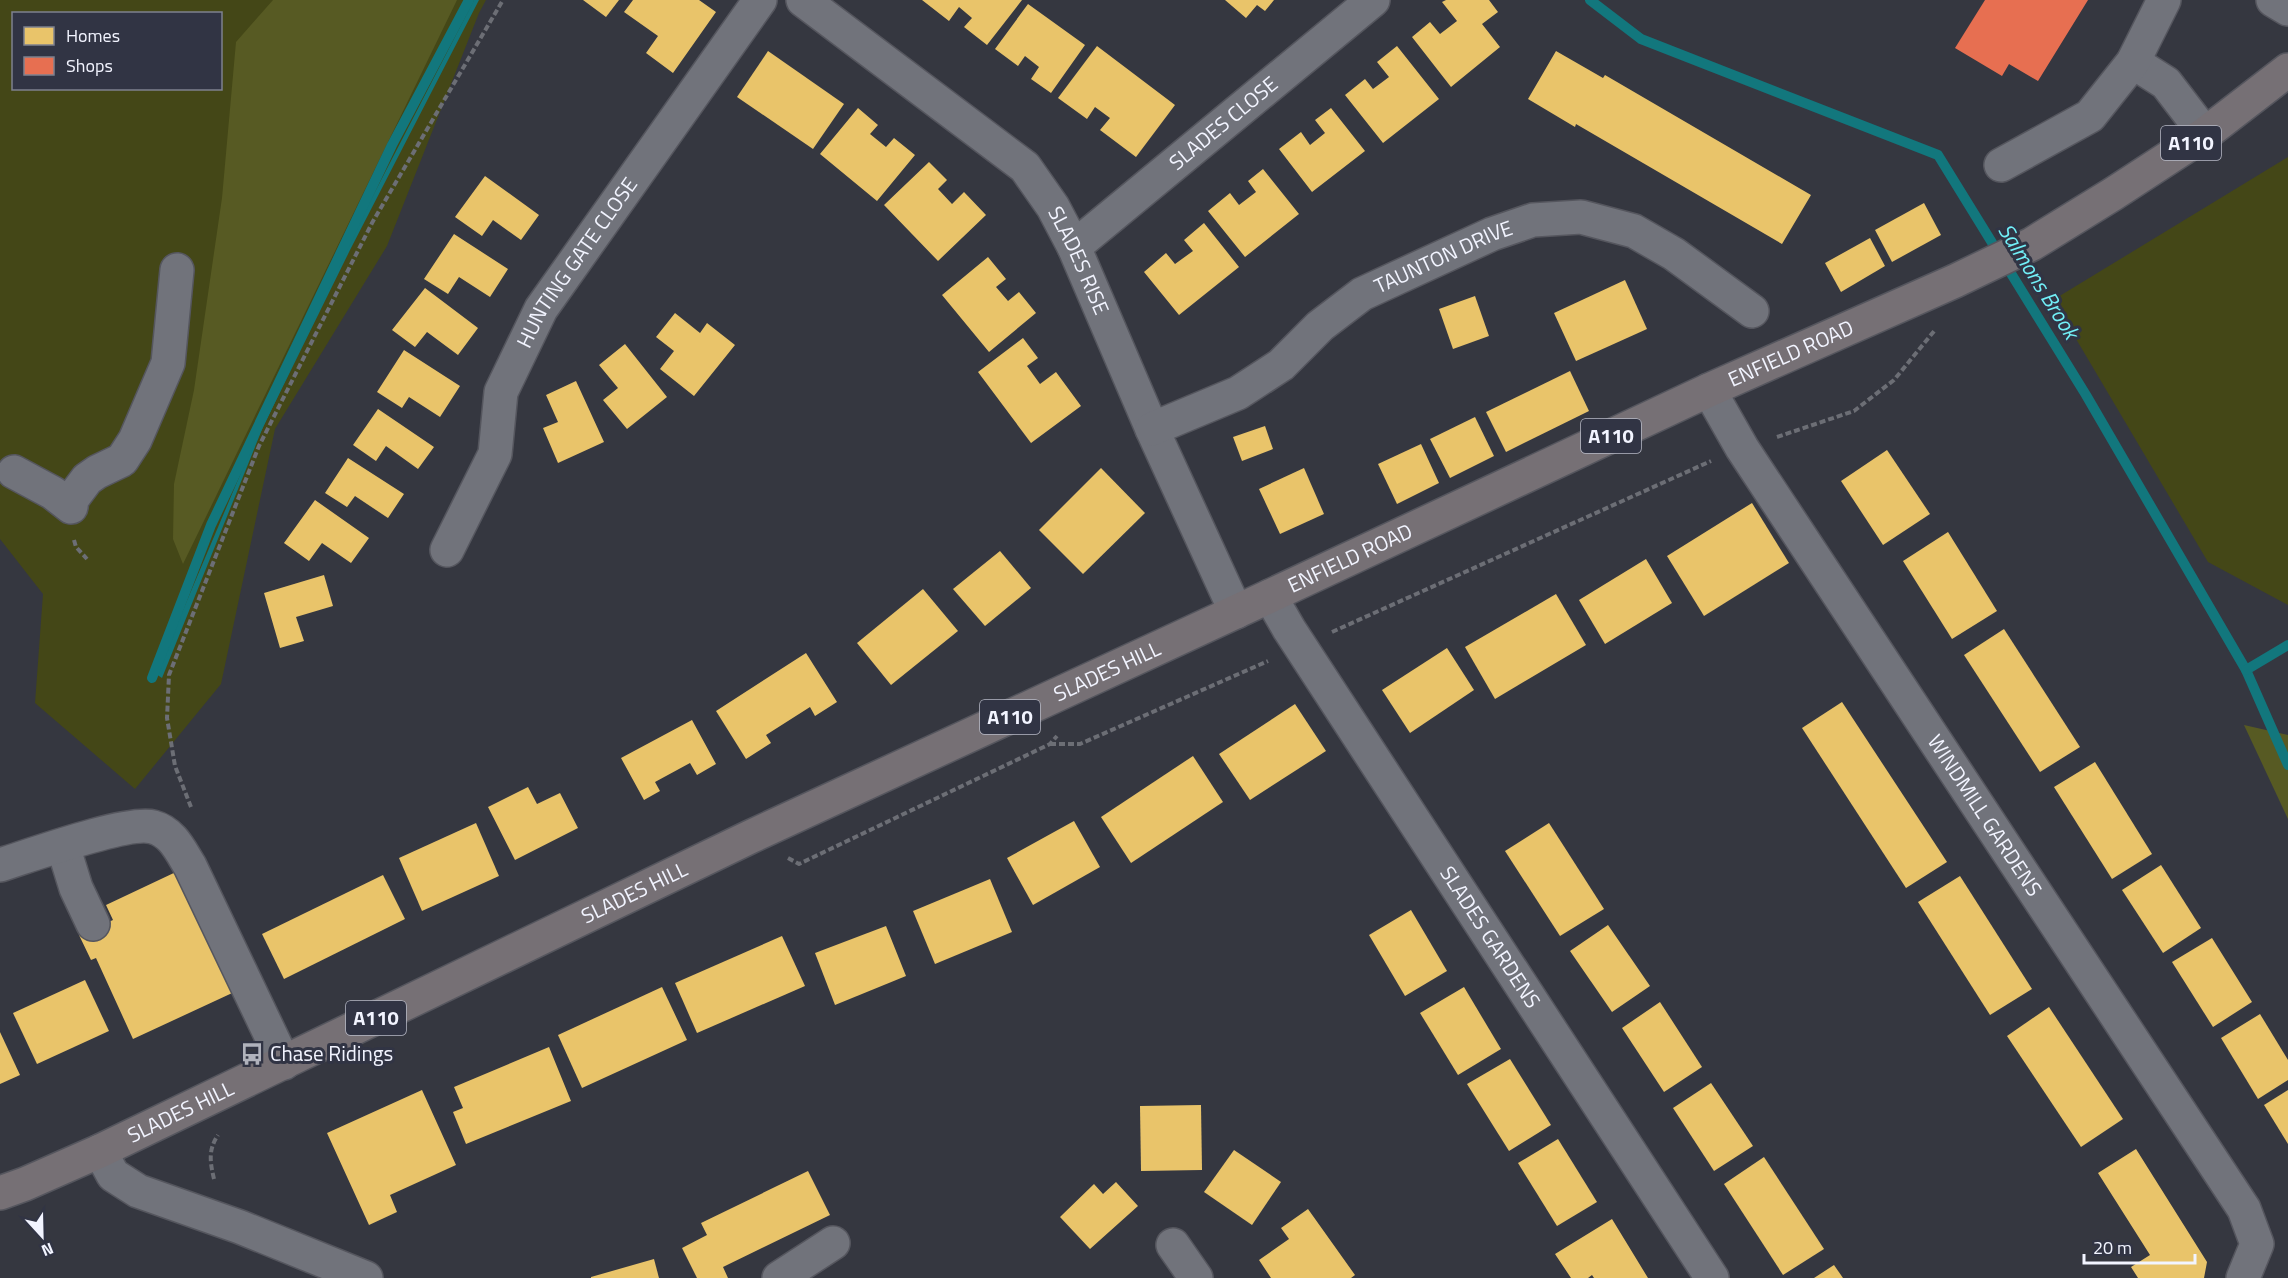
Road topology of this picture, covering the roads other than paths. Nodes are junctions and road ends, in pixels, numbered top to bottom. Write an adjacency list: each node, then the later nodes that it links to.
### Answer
1 (760, 0): 17 (street, HUNTING GATE CLOSE)
2 (803, 0): 11 (street, SLADES RISE)
3 (1373, 0): 11 (street, SLADES CLOSE)
4 (2164, 0): 7 (street)
5 (2273, 0): 6 (street)
6 (2288, 9)
7 (2133, 62): 9 (street); 10 (street)
8 (2288, 70): 9 (main road, ENFIELD ROAD / A110)
9 (2205, 134): 14 (main road, ENFIELD ROAD / A110)
10 (2001, 165)
11 (1074, 247): 15 (street, SLADES RISE)
12 (177, 270): 16 (street)
13 (1752, 310): 15 (street, TAUNTON DRIVE)
14 (1709, 390): 18 (main road, ENFIELD ROAD / A110); 32 (street, WINDMILL GARDENS)
15 (1152, 429): 19 (street, SLADES RISE)
16 (14, 471)
17 (447, 550)
18 (1270, 596): 19 (main road, SLADES HILL / A110); 31 (street, SLADES GARDENS)
19 (1236, 612): 23 (main road, SLADES HILL / A110)
20 (63, 846): 21 (street); 22 (street); 23 (street)
21 (0, 865)
22 (93, 924)
23 (284, 1063): 24 (main road, SLADES HILL / A110)
24 (100, 1151): 25 (main road, SLADES HILL / A110); 28 (street)
25 (0, 1193)
26 (833, 1242): 29 (street)
27 (1173, 1245): 30 (street)
28 (366, 1278)
29 (779, 1278)
30 (1196, 1278)
31 (1712, 1278)
32 (2243, 1278)

